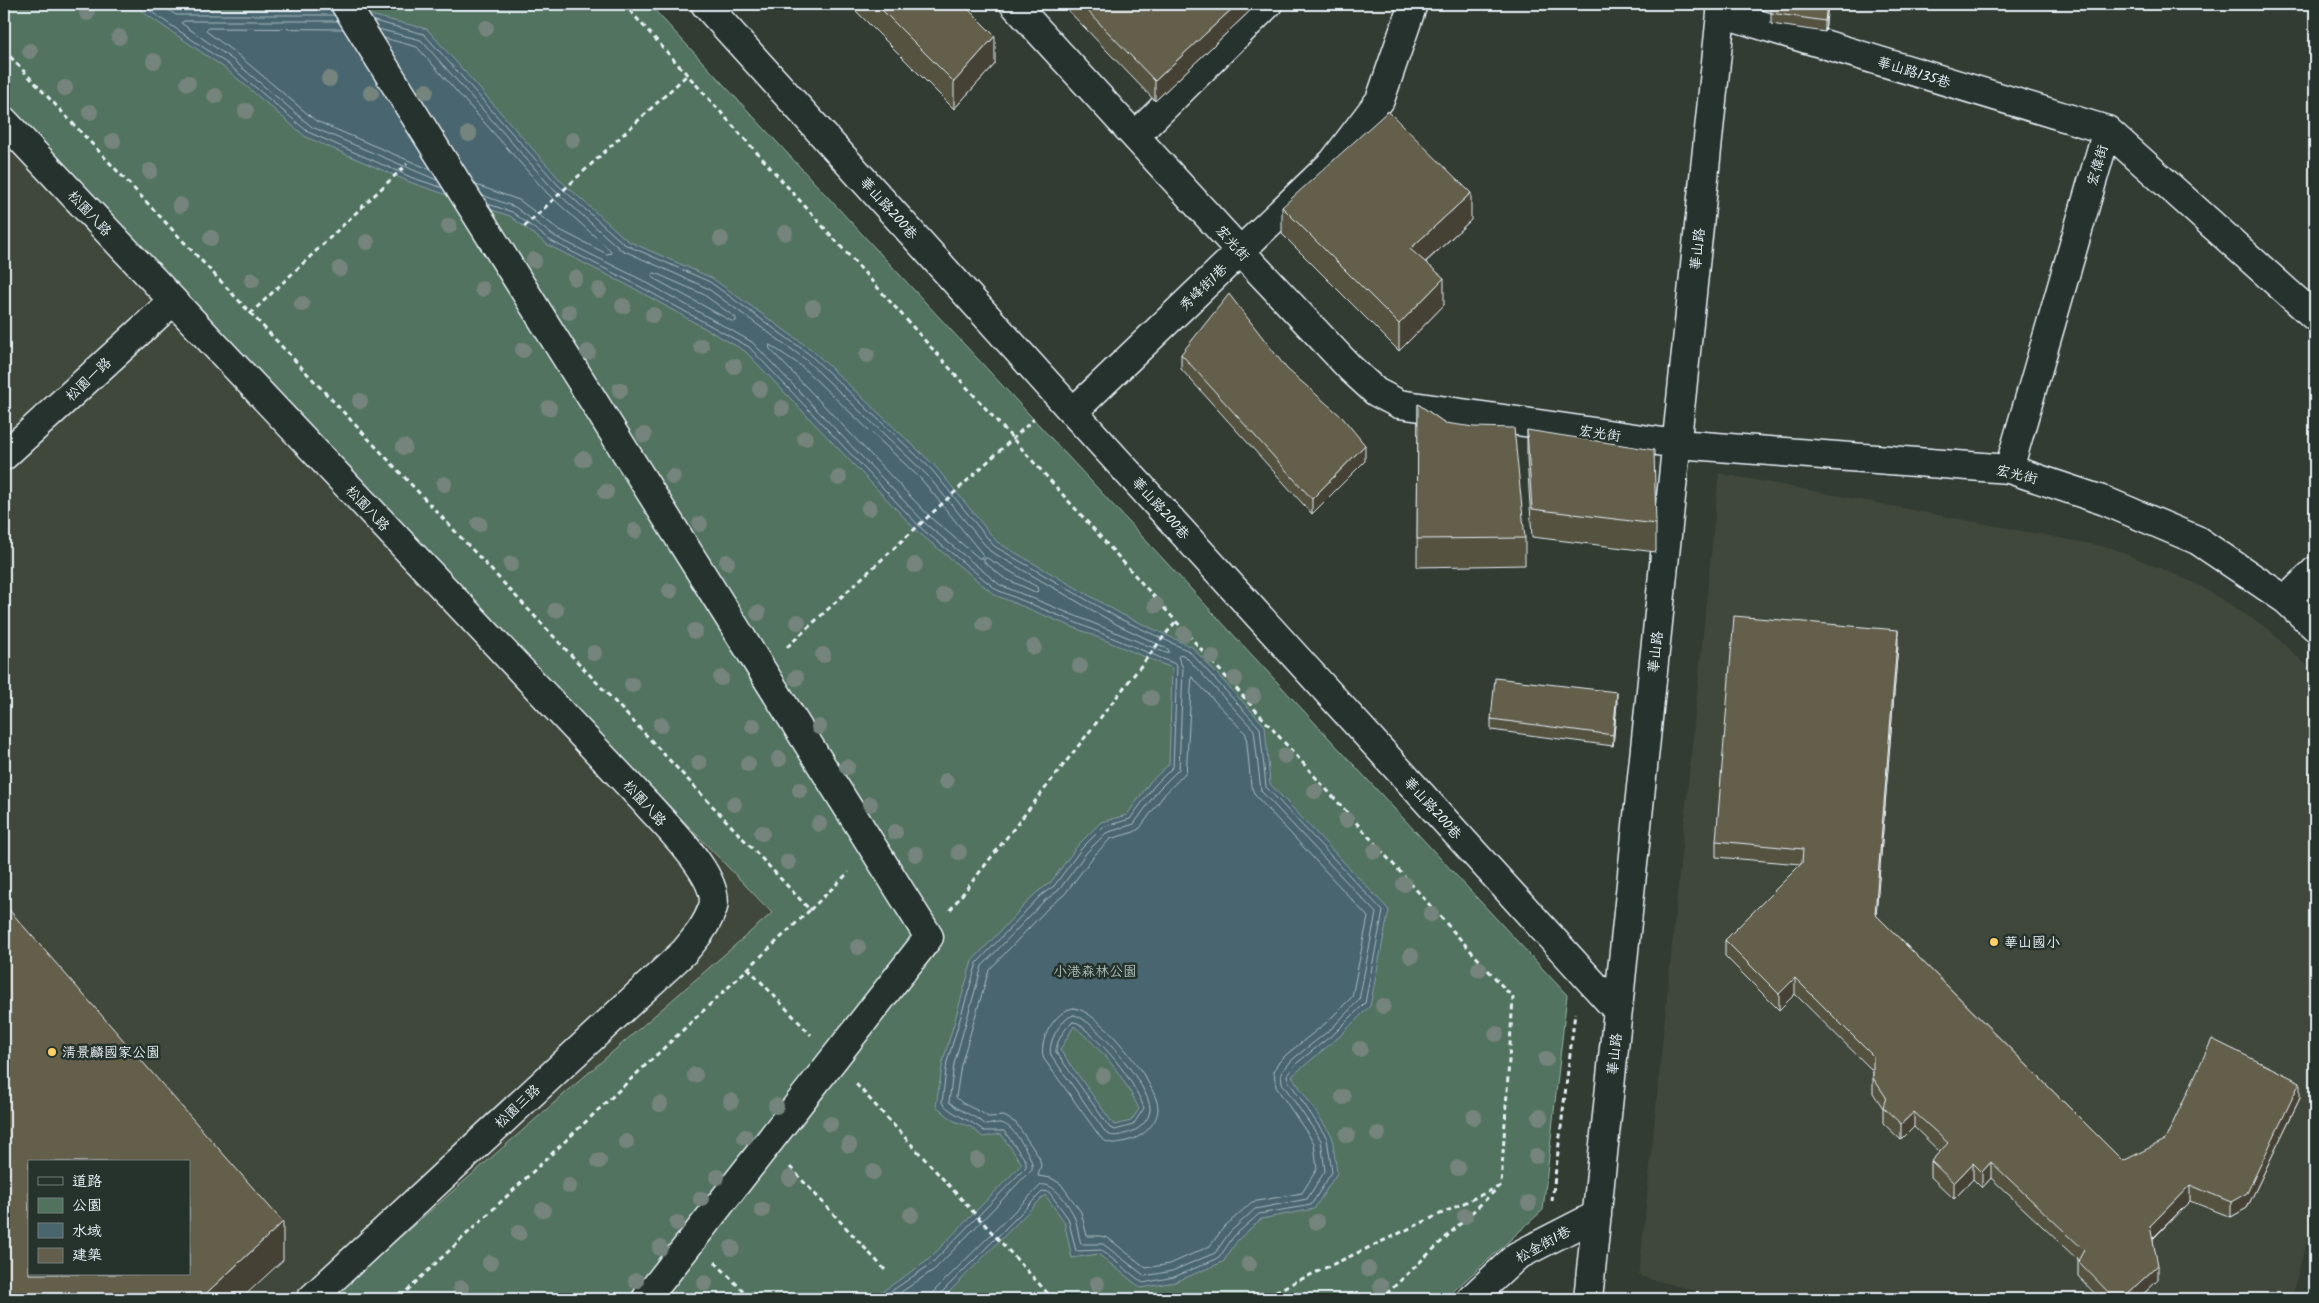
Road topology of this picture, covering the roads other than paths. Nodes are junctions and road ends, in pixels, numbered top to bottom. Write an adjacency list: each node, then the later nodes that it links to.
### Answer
1 (345, 4): 25 (street)
2 (705, 4): 13 (street, 華山路200巷)
3 (1014, 4): 9 (street, 宏光街)
4 (1268, 4): 9 (street)
5 (1413, 4): 10 (street, 秀峰街1巷)
6 (1721, 9): 8 (street, 華山路135巷); 14 (street, 華山路)
7 (4, 121): 11 (street, 松園八路)
8 (2107, 130): 12 (street, 宏偉街); 16 (street, 宏偉街)
9 (1136, 135): 10 (street, 宏光街)
10 (1240, 252): 13 (street, 秀峰街1巷); 14 (street, 宏光街)
11 (172, 301): 15 (street, 松園一路); 20 (street, 松園八路)
12 (2315, 316)
13 (1066, 404): 21 (street, 華山路200巷)
14 (1677, 444): 16 (street, 宏光街); 21 (street, 華山路)
15 (4, 456)
16 (2008, 469): 18 (street, 宏光街)
17 (2315, 571): 18 (street)
18 (2286, 600): 19 (street, 宏光街)
19 (2315, 627)
20 (713, 905): 24 (street, 松園三路)
21 (1618, 1011): 22 (street, 華山路)
22 (1597, 1215): 23 (street, 華山路); 26 (street, 松金街1巷)
23 (1594, 1298)
24 (311, 1299)
25 (646, 1299)
26 (1471, 1299)

